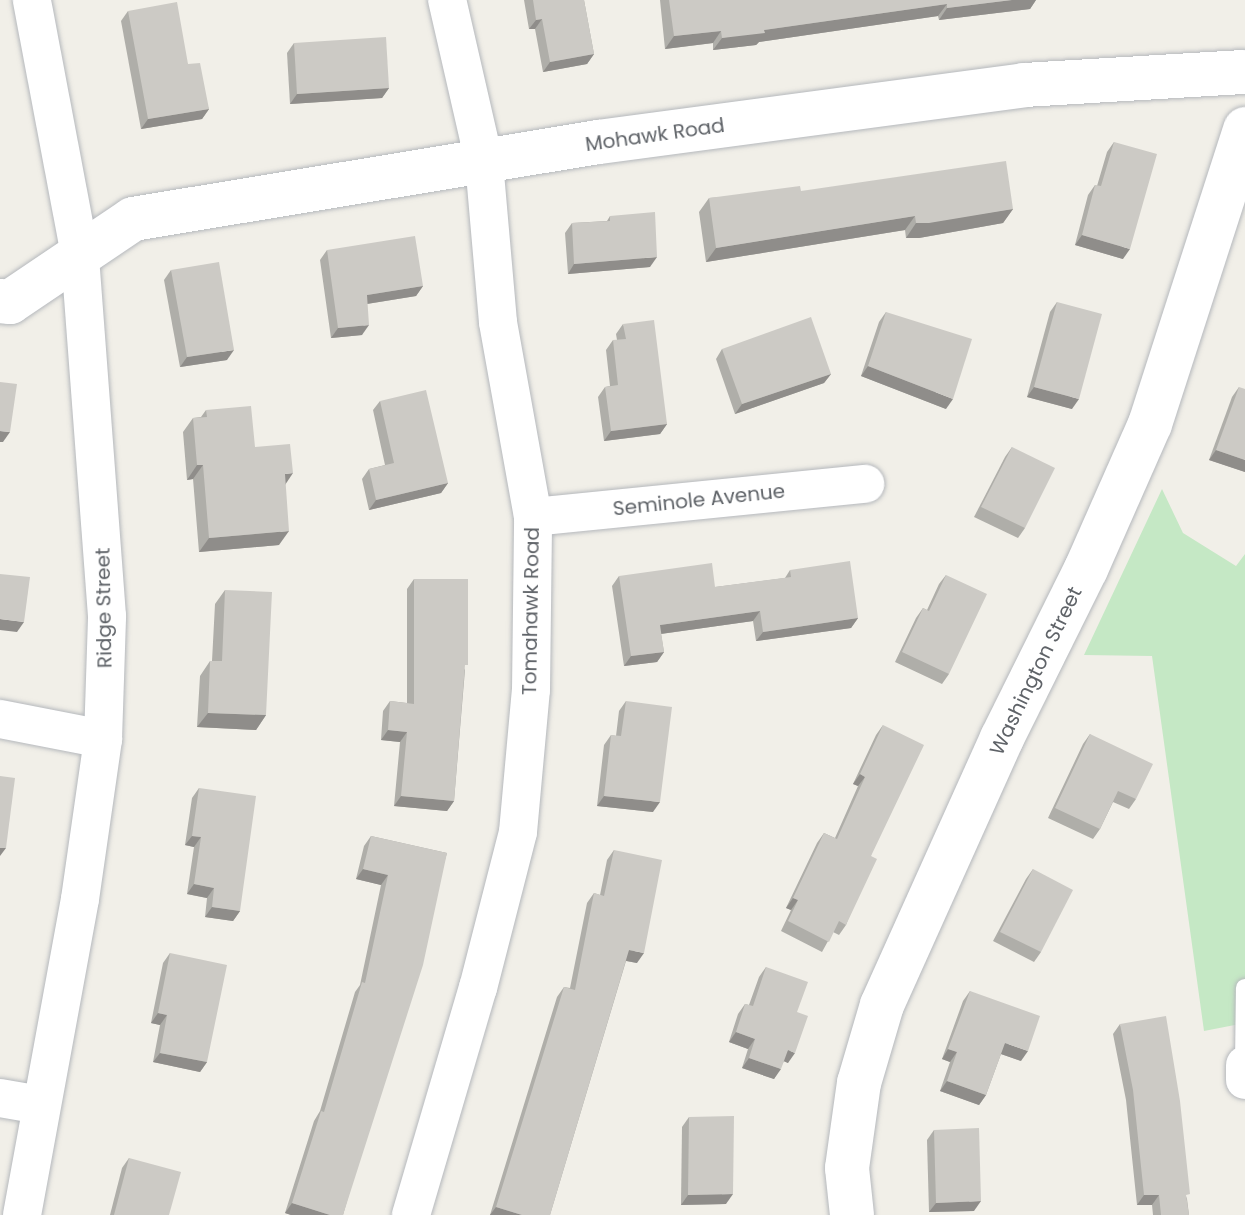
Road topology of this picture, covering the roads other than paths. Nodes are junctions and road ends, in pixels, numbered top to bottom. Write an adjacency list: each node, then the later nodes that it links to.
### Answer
1 (32, 0): 6 (street, Ridge Street)
2 (447, 0): 5 (street, Tomahawk Road)
3 (1245, 72): 5 (street, Mohawk Road)
4 (1245, 129): 19 (street, Washington Street)
5 (484, 161): 6 (street, Mohawk Road); 9 (street, Tomahawk Road)
6 (80, 255): 7 (street, Mohawk Road); 11 (street, Ridge Street)
7 (0, 301)
8 (865, 484): 9 (street, Seminole Avenue)
9 (533, 517): 18 (street, Tomahawk Road)
10 (0, 719): 11 (street)
11 (103, 739): 16 (street, Ridge Street)
12 (1245, 988): 13 (lane)
13 (1244, 1065): 14 (street)
14 (1245, 1080)
15 (0, 1098): 16 (street)
16 (40, 1105): 17 (street, Ridge Street)
17 (22, 1215)
18 (411, 1215)
19 (852, 1215)

